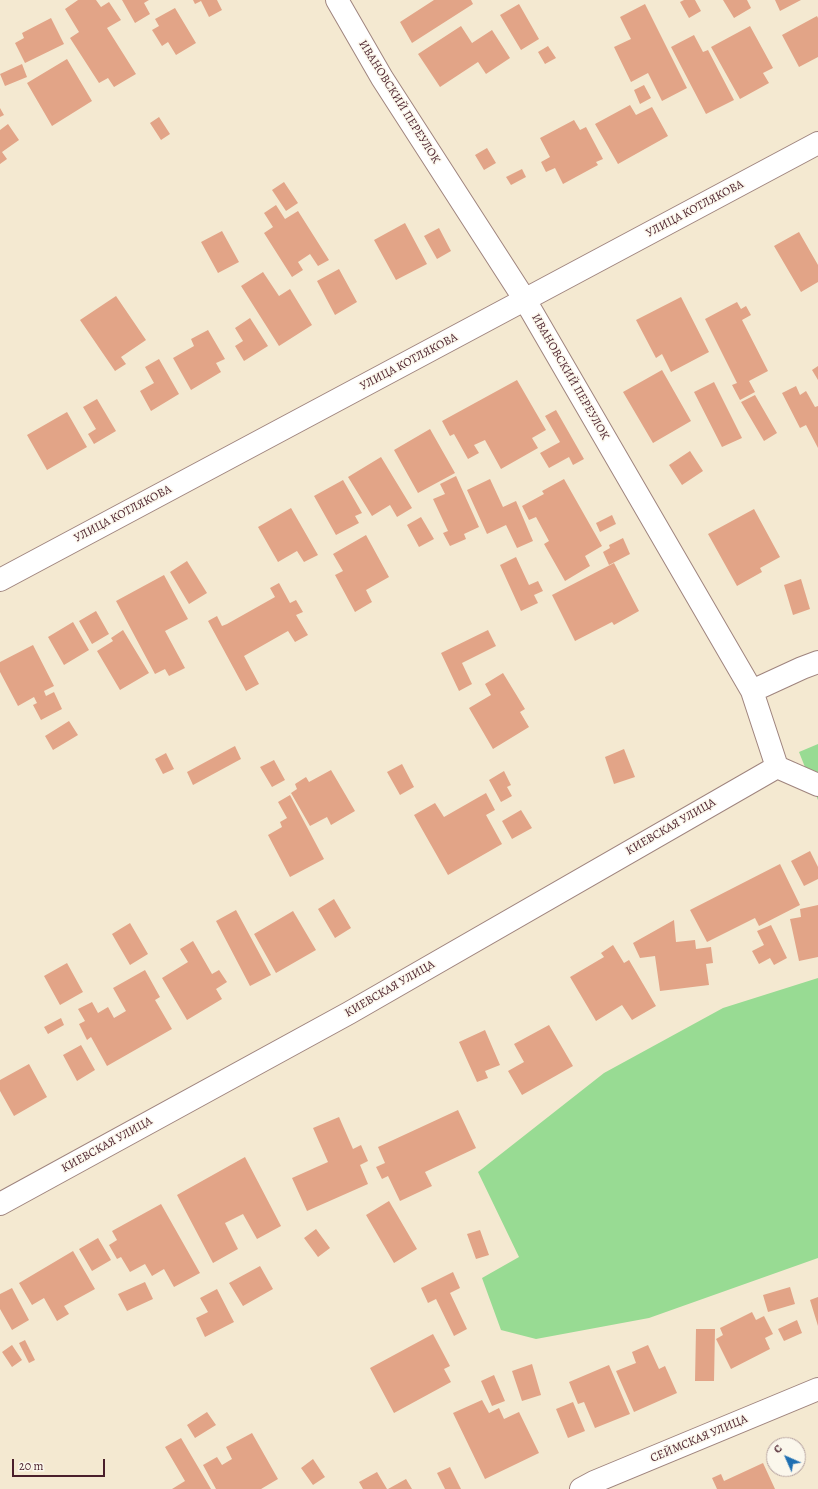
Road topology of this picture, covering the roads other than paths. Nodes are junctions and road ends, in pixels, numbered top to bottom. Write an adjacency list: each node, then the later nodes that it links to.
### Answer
1 (337, 0): 3 (street, ИВАНОВСКИЙ ПЕРЕУЛОК)
2 (818, 143): 3 (street, УЛИЦА КОТЛЯКОВА)
3 (526, 300): 4 (street, УЛИЦА КОТЛЯКОВА); 6 (street, ИВАНОВСКИЙ ПЕРЕУЛОК)
4 (0, 580)
5 (818, 662): 6 (street)
6 (752, 690): 7 (street, ИВАНОВСКИЙ ПЕРЕУЛОК)
7 (777, 767): 8 (street); 9 (street, КИЕВСКАЯ УЛИЦА)
8 (818, 785)
9 (0, 1204)
10 (818, 1389): 11 (street, СЕЙМСКАЯ УЛИЦА)
11 (581, 1489)

